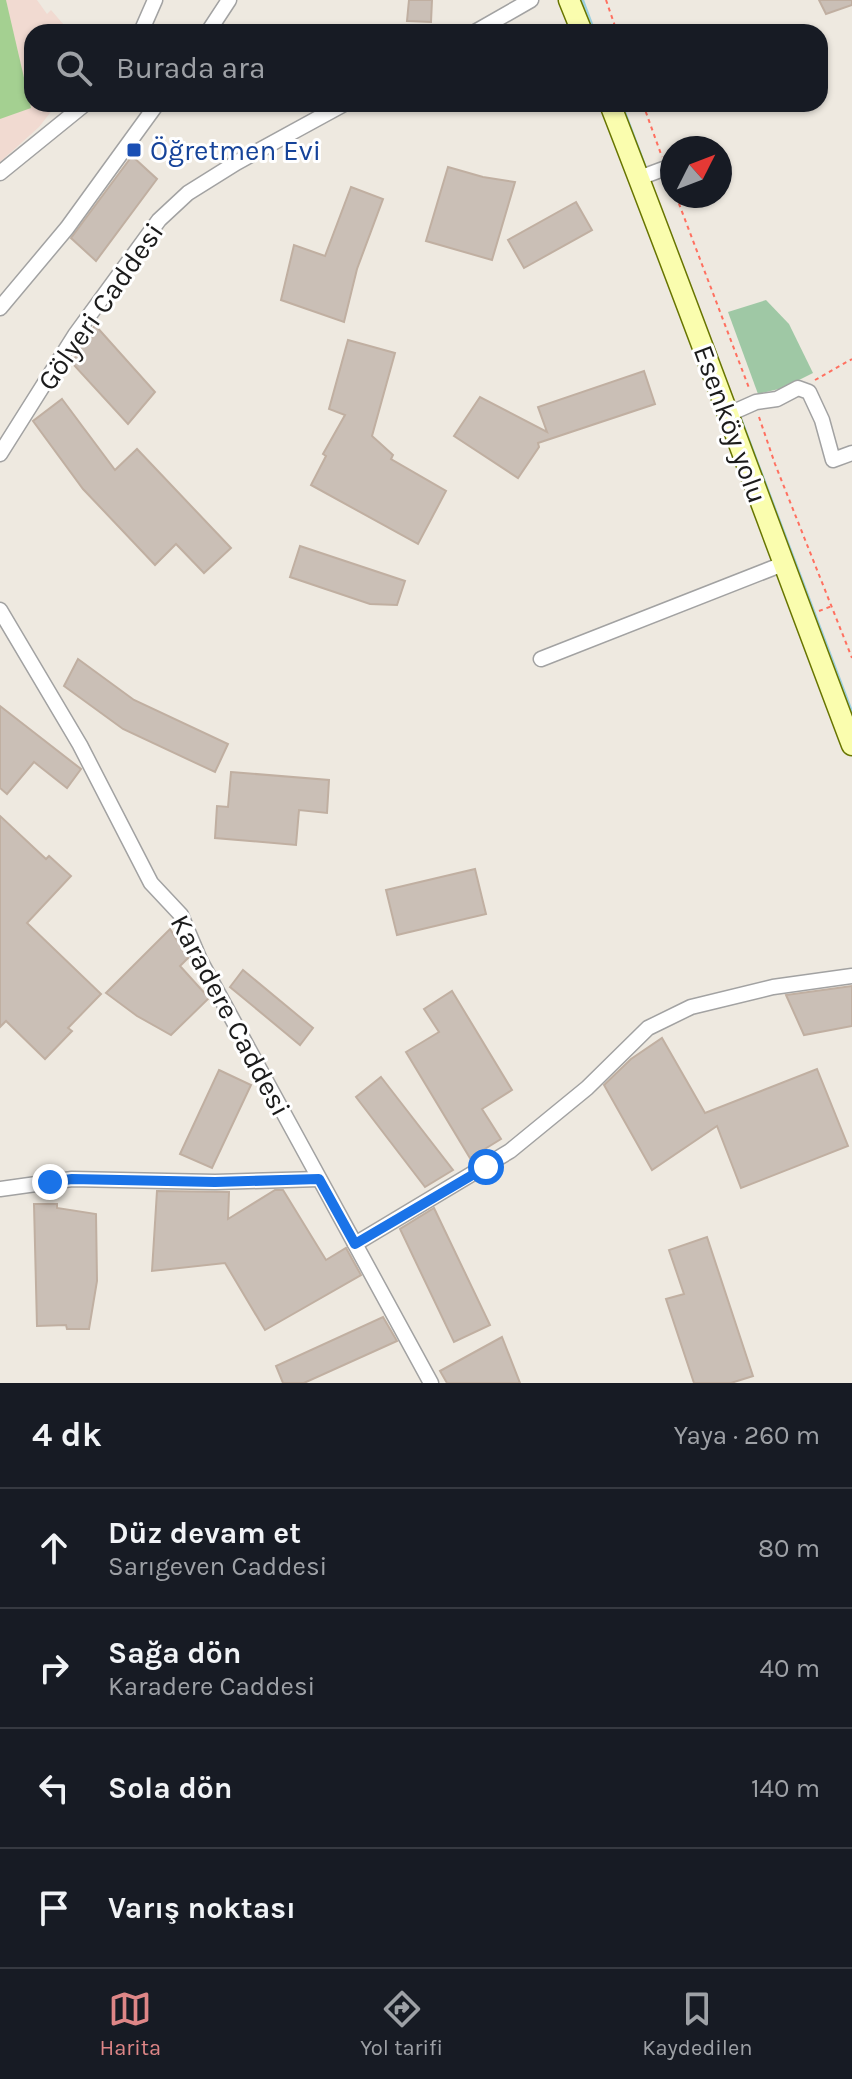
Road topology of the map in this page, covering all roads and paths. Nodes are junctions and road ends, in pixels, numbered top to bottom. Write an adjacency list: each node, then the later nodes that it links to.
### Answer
1 (155, 0): 6 (street)
2 (229, 0): 7 (street)
3 (531, 0): 8 (street)
4 (569, 0): 9 (street)
5 (606, 0): 10 (path)
6 (144, 24)
7 (213, 24)
8 (489, 24)
9 (579, 24)
10 (614, 24)
11 (75, 112): 16 (street)
12 (151, 112): 19 (street)
13 (329, 112): 24 (street, Gölyeri Caddesi)
14 (615, 112): 17 (street, Esenköy yolu)
15 (644, 112): 17 (path)
16 (0, 173)
17 (650, 174): 22 (street, Esenköy yolu)
18 (680, 208): 22 (path)
19 (0, 308)
20 (852, 359): 21 (path)
21 (798, 388): 22 (street); 23 (street)
22 (739, 409): 25 (street, Esenköy yolu); 26 (path)
23 (852, 453)
24 (0, 454)
25 (783, 564): 30 (street); 31 (street, Esenköy yolu)
26 (833, 606): 28 (path); 29 (path)
27 (0, 610): 33 (street, Karadere Caddesi)
28 (820, 611)
29 (852, 658)
30 (541, 659)
31 (852, 745)
32 (852, 976): 35 (street)
33 (319, 1179): 34 (street); 35 (street, Karadere Caddesi)
34 (0, 1189)
35 (355, 1244): 36 (street, Karadere Caddesi)
36 (431, 1383)

